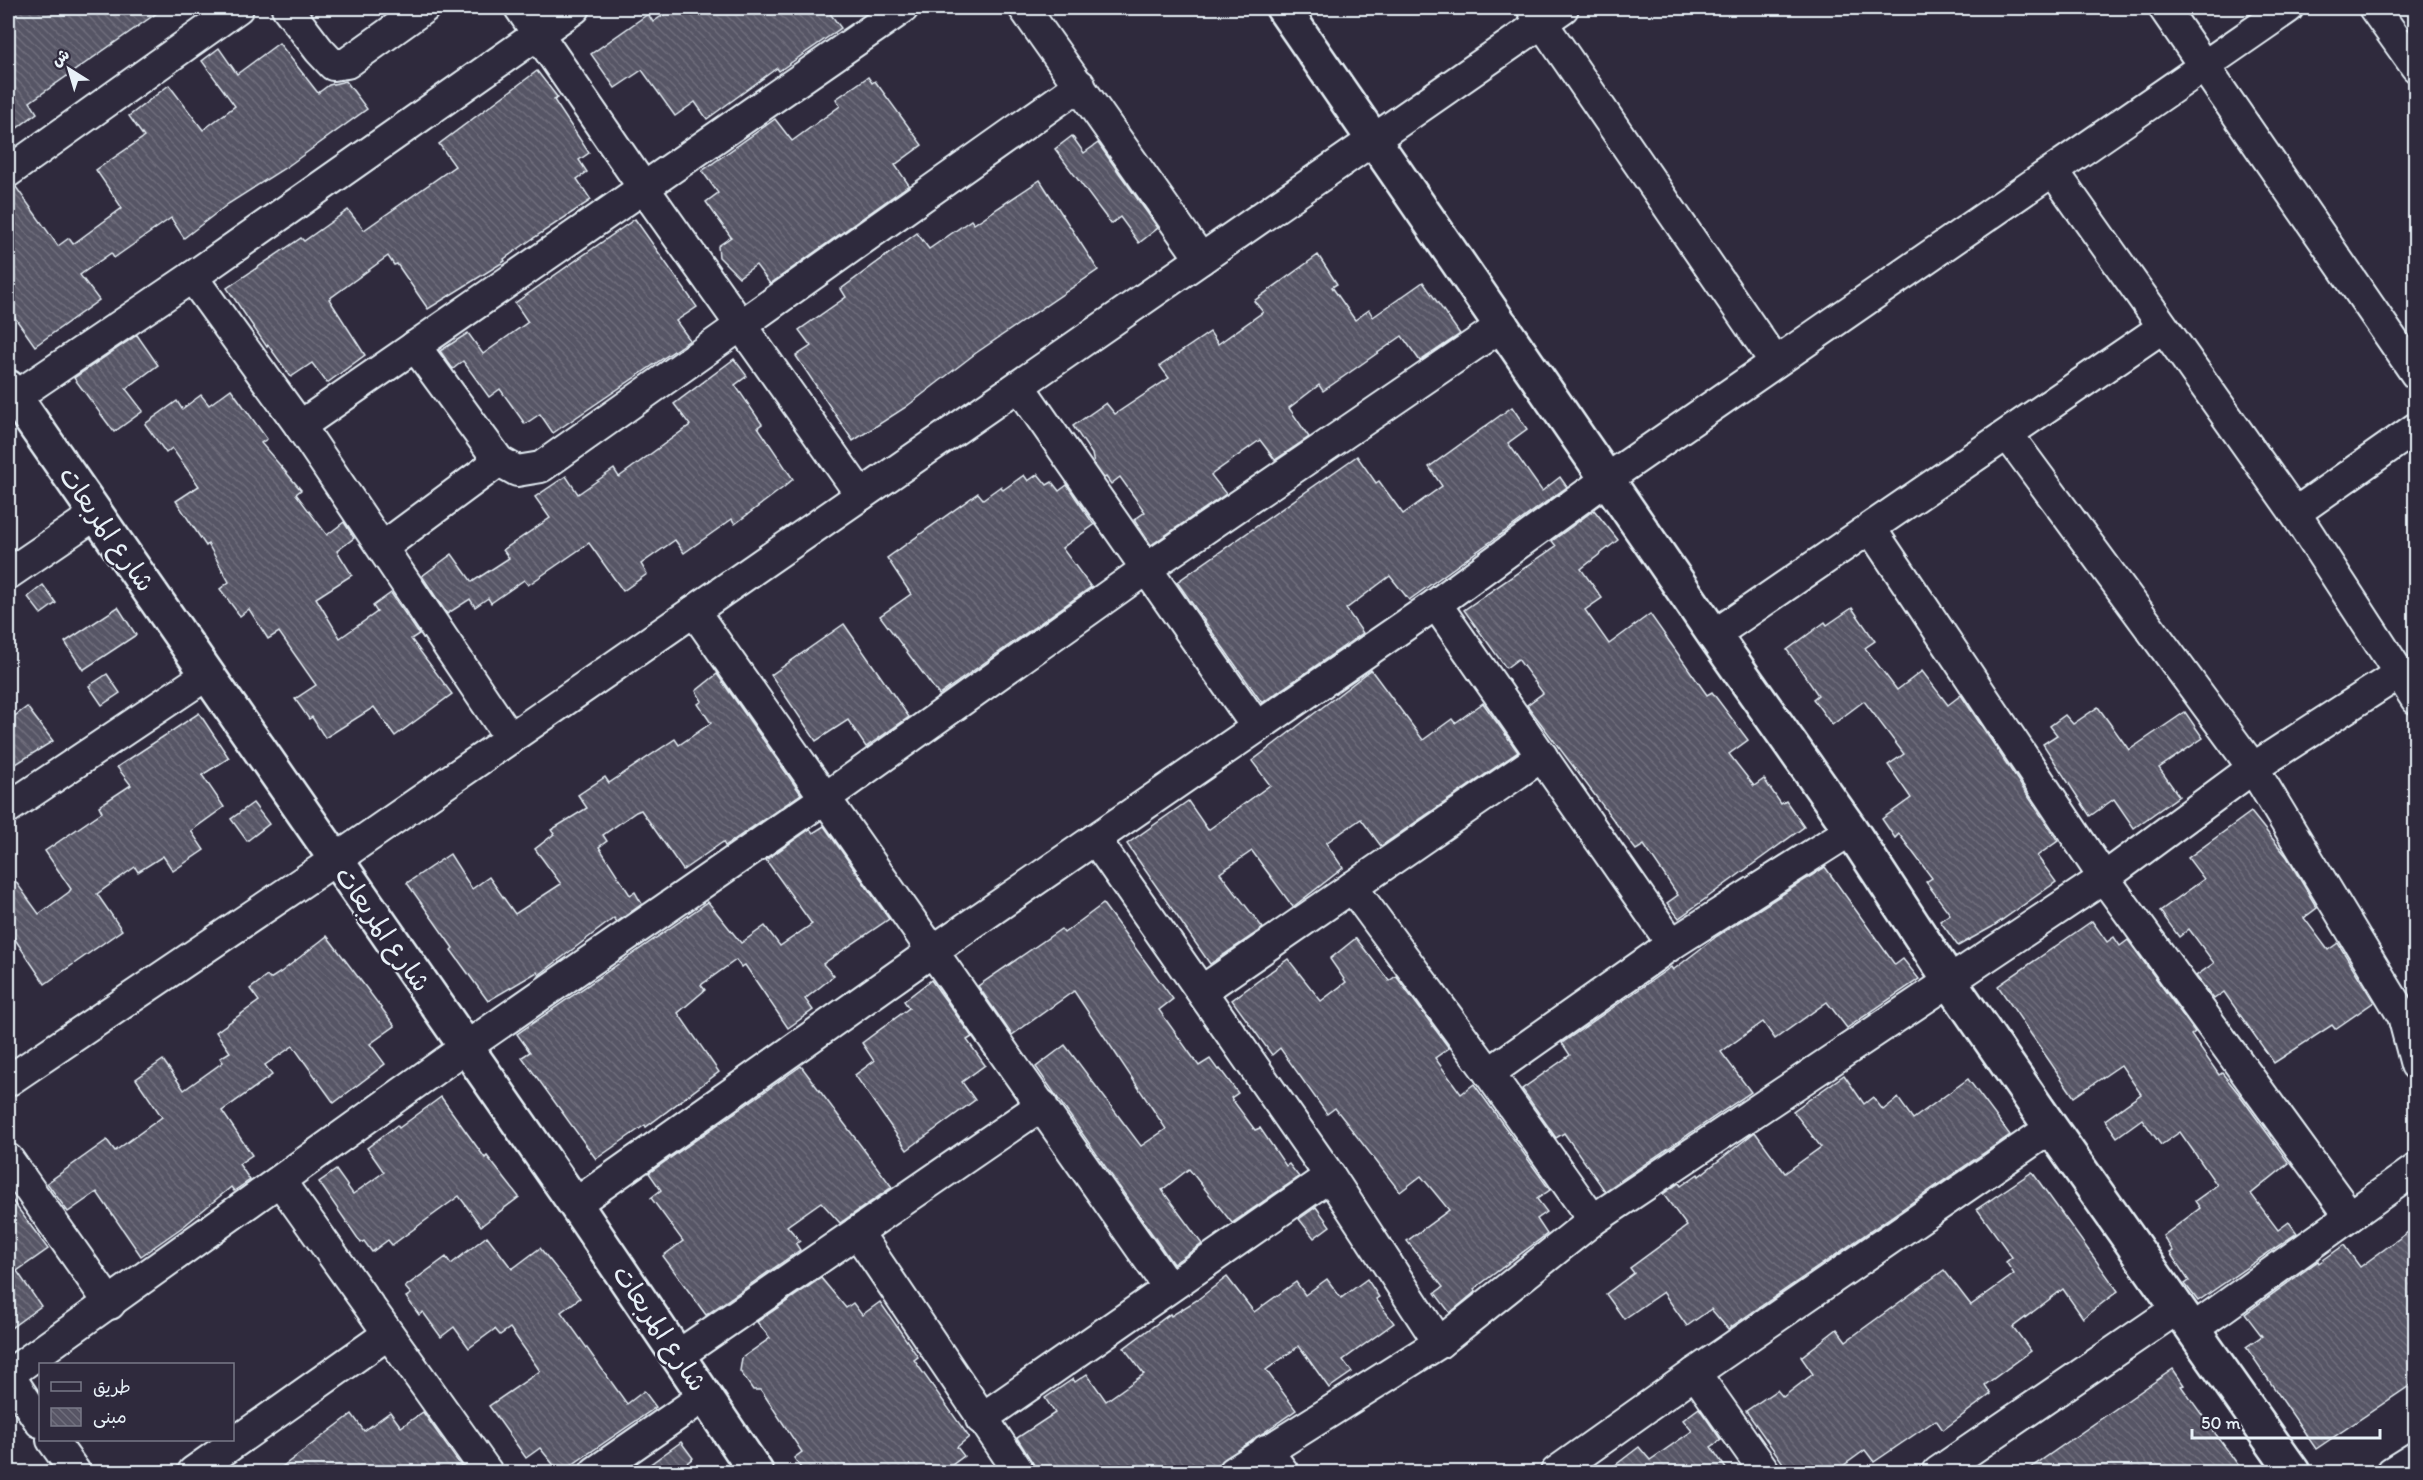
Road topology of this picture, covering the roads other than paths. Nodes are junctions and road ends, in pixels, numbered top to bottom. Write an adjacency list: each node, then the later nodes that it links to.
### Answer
1 (238, 8): 18 (street)
2 (287, 8): 3 (street)
3 (424, 8)
4 (520, 8): 13 (street)
5 (575, 8): 13 (street)
6 (903, 8): 20 (street)
7 (1024, 8): 16 (street)
8 (1283, 8): 17 (street)
9 (2164, 8): 14 (street)
10 (2288, 8): 14 (street)
11 (2373, 8): 15 (street)
12 (1546, 12): 17 (street); 27 (street)
13 (538, 33): 20 (street); 22 (street)
14 (2204, 66): 19 (street); 28 (street)
15 (2415, 67)
16 (1080, 85): 21 (street); 23 (street)
17 (1374, 139): 21 (street); 24 (street)
18 (8, 172)
19 (2054, 172): 25 (street); 27 (street)
20 (643, 187): 23 (street); 26 (street)
21 (1201, 259): 29 (street)
22 (192, 277): 30 (street); 31 (street)
23 (741, 323): 34 (street); 36 (street)
24 (1503, 325): 35 (street); 41 (street)
25 (2162, 328): 33 (street); 37 (street)
26 (415, 346): 31 (street); 34 (street)
27 (1775, 362): 35 (street)
28 (2415, 374)
29 (1019, 386): 36 (street); 41 (street)
30 (11, 392): 38 (street, شارع المربعات)
31 (300, 426): 40 (street)
32 (2415, 428): 37 (street)
33 (2008, 435): 39 (street); 52 (street)
34 (499, 461): 40 (street)
35 (1607, 479): 43 (street); 45 (street)
36 (861, 495): 44 (street)
37 (2295, 513): 46 (street)
38 (96, 514): 42 (street); 47 (street, شارع المربعات)
39 (1871, 529): 45 (street); 58 (street)
40 (382, 547): 50 (street)
41 (1146, 569): 49 (street); 53 (street)
42 (8, 574)
43 (1436, 604): 49 (street); 51 (street)
44 (694, 611): 50 (street); 53 (street)
45 (1714, 635): 55 (street)
46 (2400, 673): 48 (street); 52 (street)
47 (208, 674): 54 (street); 57 (street, شارع المربعات)
48 (2415, 699)
49 (1256, 726): 56 (street)
50 (510, 738): 57 (street)
51 (1542, 756): 59 (street); 60 (street)
52 (2253, 768): 58 (street); 65 (street)
53 (825, 798): 61 (street); 64 (street)
54 (8, 808)
55 (1851, 830): 60 (street); 62 (street)
56 (1095, 839): 61 (street); 63 (street)
57 (335, 860): 64 (street, شارع المربعات); 67 (street)
58 (2104, 878): 62 (street); 75 (street)
59 (1352, 887): 63 (street); 66 (street)
60 (1672, 944): 66 (street)
61 (934, 950): 68 (street); 74 (street)
62 (1949, 980): 69 (street); 76 (street)
63 (1203, 990): 72 (street)
64 (466, 1047): 73 (street); 74 (street, شارع المربعات)
65 (2415, 1065)
66 (1489, 1072): 76 (street)
67 (8, 1081)
68 (1042, 1105): 77 (street); 78 (street)
69 (2051, 1128): 80 (street); 84 (street)
70 (8, 1159): 79 (street)
71 (2415, 1169): 75 (street)
72 (1330, 1176): 78 (street); 82 (street)
73 (280, 1181): 79 (street); 81 (street)
74 (575, 1203): 83 (street, شارع المربعات)
75 (2350, 1216): 80 (street)
76 (1593, 1221): 82 (street)
77 (857, 1232): 83 (street); 87 (street)
78 (1168, 1287): 87 (street)
79 (110, 1304): 85 (street)
80 (2186, 1318): 101 (street); 102 (street)
81 (388, 1334): 93 (street); 94 (street)
82 (1439, 1343): 91 (street)
83 (677, 1356): 86 (street, شارع المربعات)
84 (1695, 1373): 99 (street); 100 (street)
85 (8, 1374): 88 (street)
86 (706, 1395): 95 (street); 96 (street, شارع المربعات)
87 (981, 1419): 97 (street)
88 (39, 1420)
89 (53, 1441): 92 (street)
90 (2415, 1456): 103 (street)
91 (1274, 1461): 98 (street)
92 (75, 1473)
93 (193, 1473)
94 (487, 1473)
95 (594, 1473)
96 (756, 1473)
97 (1018, 1473)
98 (1234, 1473)
99 (1556, 1473)
100 (1766, 1473)
101 (1938, 1473)
102 (2293, 1473)
103 (2392, 1473)

